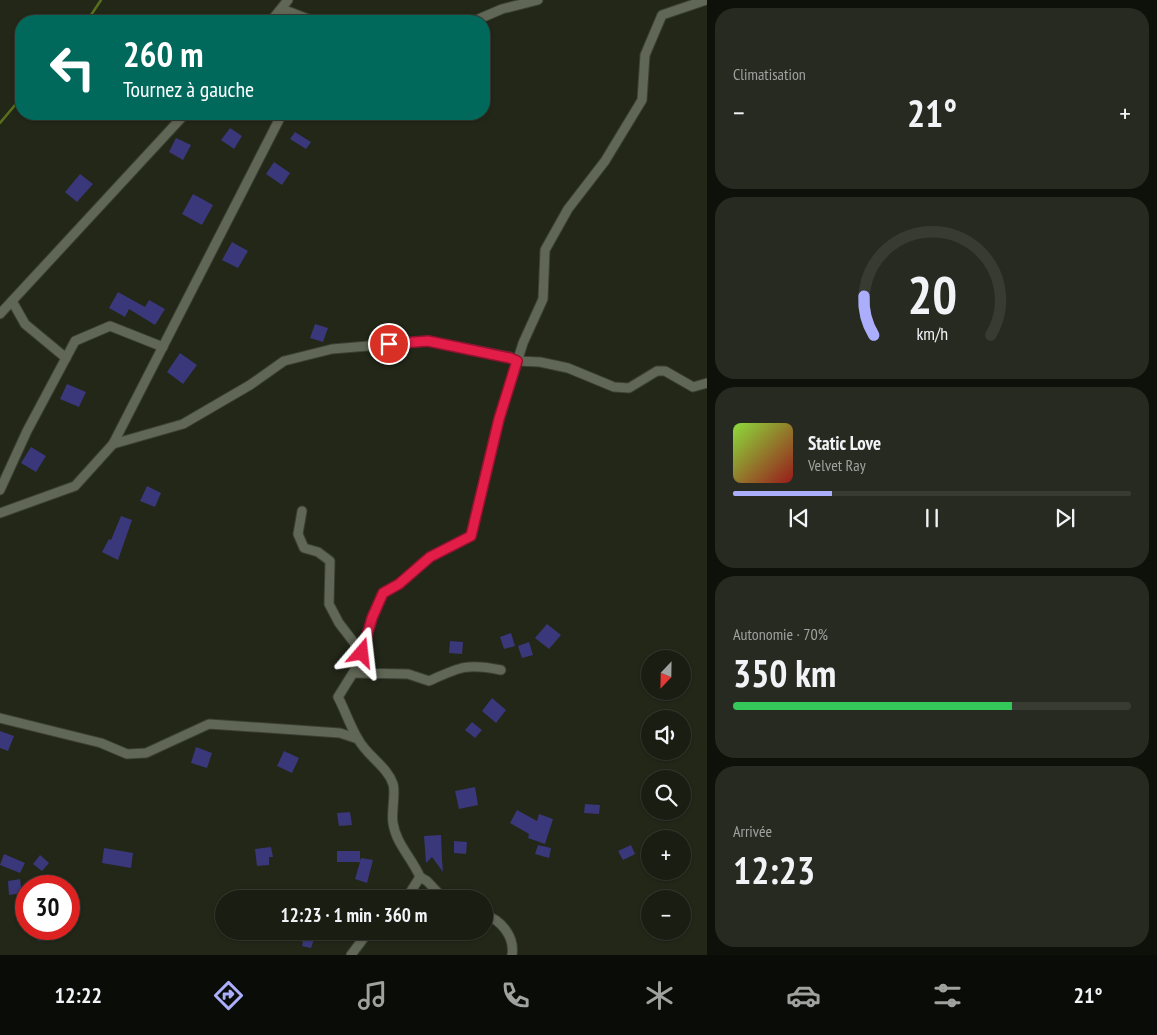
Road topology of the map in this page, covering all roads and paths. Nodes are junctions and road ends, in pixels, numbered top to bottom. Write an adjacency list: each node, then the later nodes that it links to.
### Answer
1 (288, 0): 4 (street)
2 (538, 0): 7 (street)
3 (706, 0): 14 (street)
4 (282, 10): 5 (street); 6 (street)
5 (277, 15)
6 (296, 15)
7 (488, 15)
8 (179, 120): 10 (street)
9 (279, 120): 12 (street)
10 (12, 301): 11 (street); 13 (street)
11 (0, 314)
12 (162, 347): 13 (street); 16 (street)
13 (66, 358): 17 (street)
14 (517, 361): 15 (street); 16 (street); 20 (street)
15 (707, 383)
16 (113, 444): 19 (street)
17 (0, 490)
18 (302, 511): 20 (street)
19 (0, 513)
20 (362, 653): 22 (street)
21 (501, 670): 22 (street)
22 (353, 673): 24 (street)
23 (0, 718): 24 (street)
24 (358, 739): 25 (street)
25 (420, 878): 26 (street); 27 (street)
26 (412, 890)
27 (436, 890)
28 (493, 918): 31 (street)
29 (362, 940): 30 (street)
30 (351, 955)
31 (512, 955)

